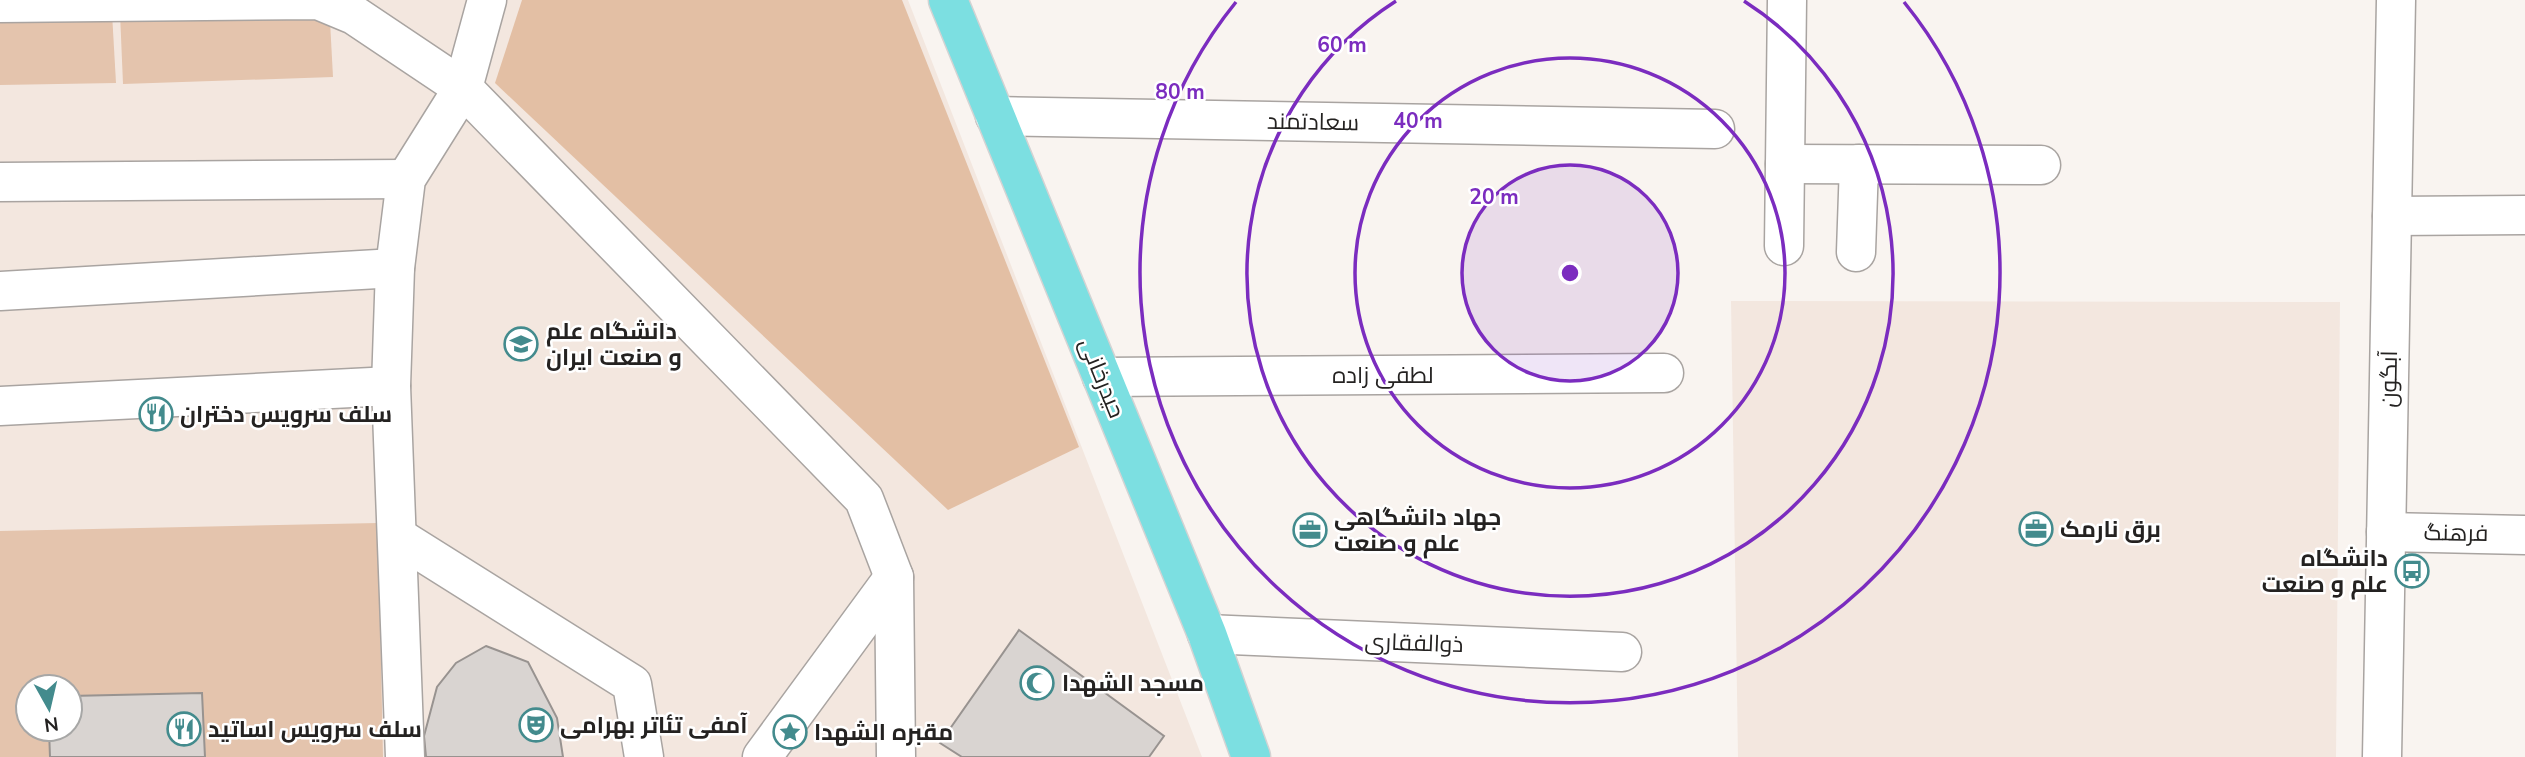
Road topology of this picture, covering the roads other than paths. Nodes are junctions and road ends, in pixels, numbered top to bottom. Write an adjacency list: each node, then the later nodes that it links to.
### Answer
1 (487, 0): 6 (street)
2 (948, 0): 7 (main road, حیدرخانی)
3 (1787, 0): 9 (street)
4 (2396, 0): 15 (street, آبگون)
5 (0, 3): 6 (street)
6 (463, 88): 12 (street); 27 (street)
7 (995, 116): 8 (street, سعادتمند); 21 (main road, حیدرخانی)
8 (1715, 129)
9 (1785, 164): 10 (street); 16 (street)
10 (1859, 164): 11 (street); 17 (street)
11 (2041, 165)
12 (406, 179): 13 (street); 18 (street)
13 (0, 182)
14 (2525, 215): 15 (street)
15 (2392, 216): 24 (street, آبگون)
16 (1784, 246)
17 (1856, 252)
18 (395, 268): 19 (street); 22 (street)
19 (0, 291)
20 (1664, 373): 21 (street, لطفی زاده)
21 (1102, 377): 28 (main road, حیدرخانی)
22 (391, 386): 23 (street); 26 (street)
23 (0, 406)
24 (2386, 532): 25 (street, فرهنگ); 35 (street, آبگون)
25 (2525, 535)
26 (398, 537): 30 (street); 31 (street)
27 (894, 578): 32 (street); 33 (street)
28 (1207, 634): 29 (street, ذوالفقاری); 34 (main road, حیدرخانی)
29 (1622, 652)
30 (405, 757)
31 (643, 757)
32 (762, 757)
33 (896, 757)
34 (1251, 757)
35 (2382, 757)

